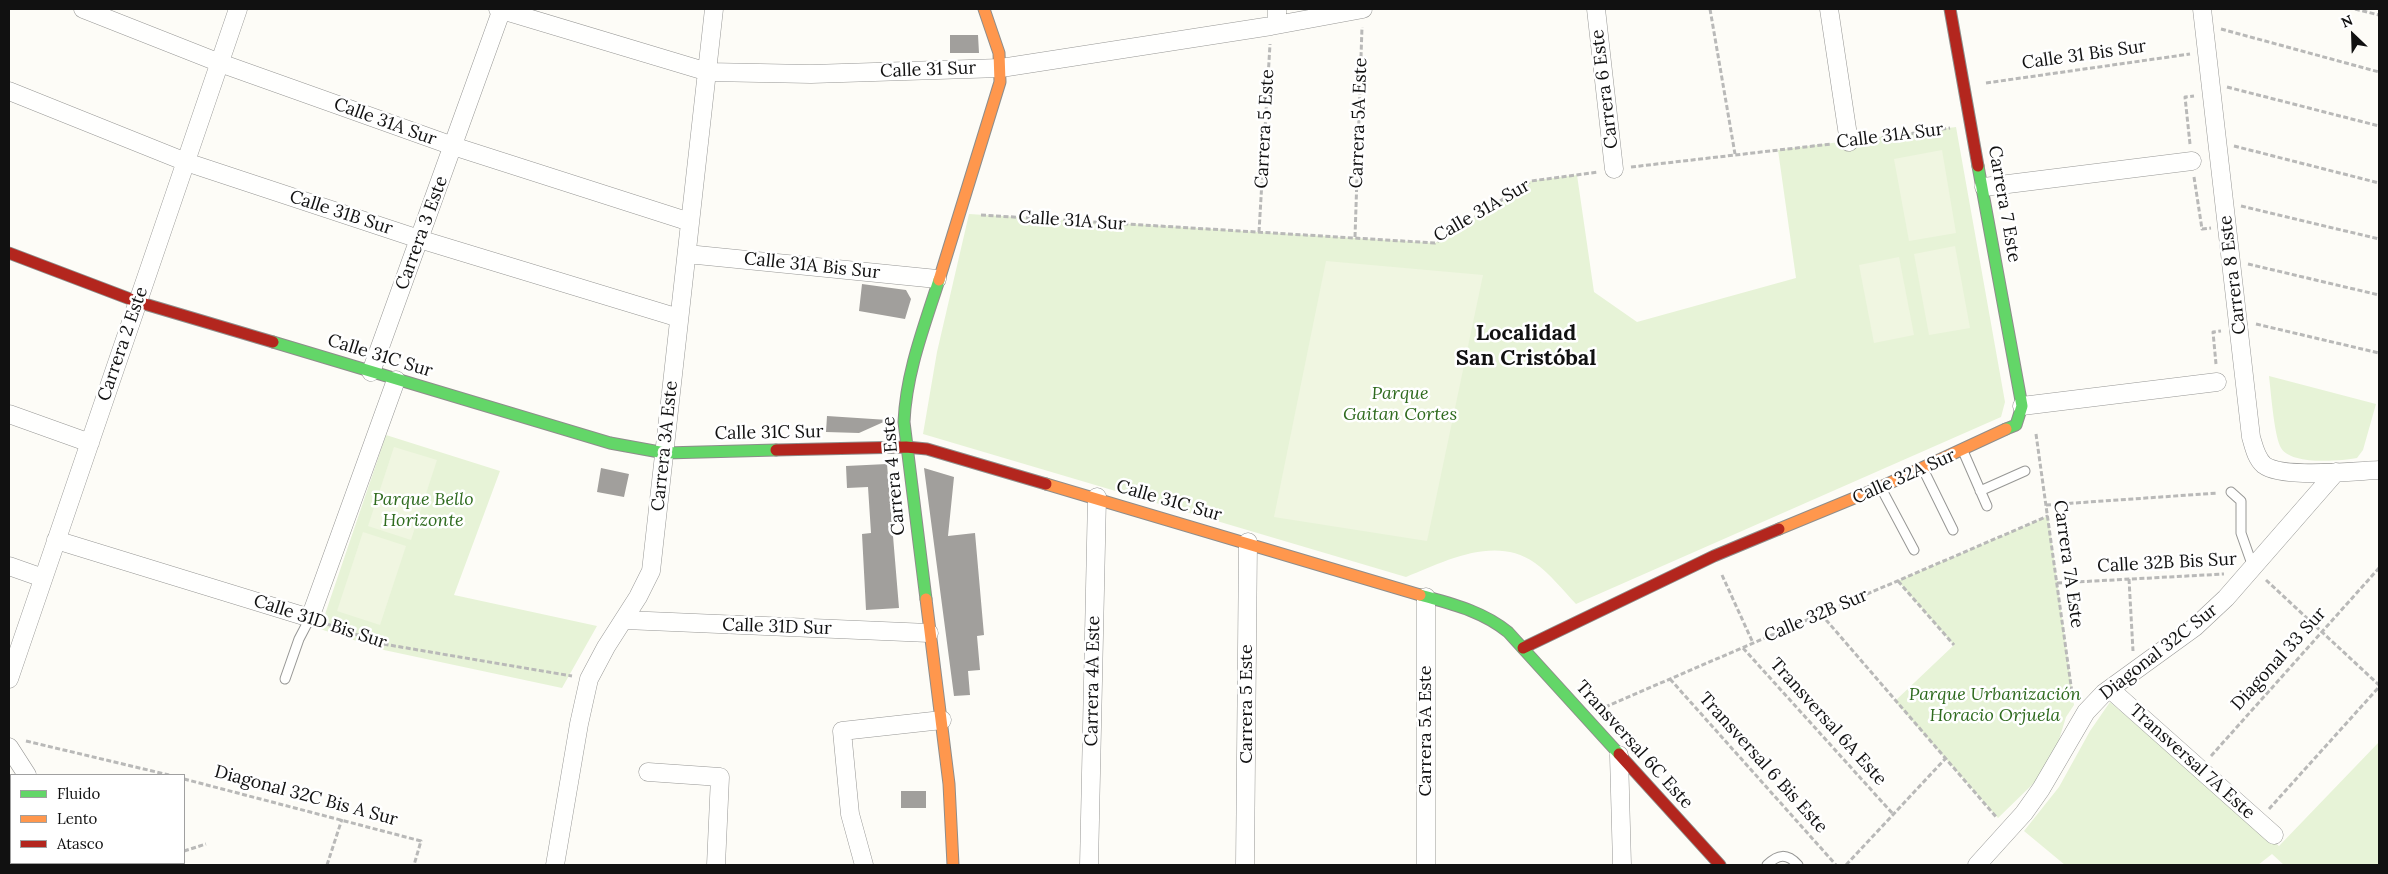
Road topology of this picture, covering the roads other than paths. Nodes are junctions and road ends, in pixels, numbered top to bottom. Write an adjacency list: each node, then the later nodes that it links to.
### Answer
1 (83, 9): 12 (street, Calle 31A Sur)
2 (238, 9): 12 (street, Carrera 2 Este)
3 (501, 9): 14 (street, Calle 31 Sur); 17 (street, Carrera 3 Este)
4 (714, 9): 14 (street, Carrera 3A Este)
5 (984, 9): 13 (street, Carrera 4 Este)
6 (1363, 9): 11 (street, Calle 31 Sur)
7 (1596, 9): 20 (street, Carrera 6 Este)
8 (1829, 9): 16 (street)
9 (1950, 9): 21 (street, Carrera 7 Este)
10 (2203, 17): 41 (street, Carrera 8 Este)
11 (1275, 20): 13 (street, Calle 31 Sur)
12 (220, 63): 17 (street, Calle 31A Sur); 19 (street, Carrera 2 Este)
13 (1001, 68): 14 (street, Calle 31 Sur); 26 (street, Carrera 4 Este)
14 (708, 72): 22 (street, Carrera 3A Este)
15 (9, 91): 19 (street, Calle 31B Sur)
16 (1849, 142)
17 (453, 146): 22 (street, Calle 31A Sur); 23 (street, Carrera 3 Este)
18 (2192, 161): 21 (street)
19 (186, 162): 23 (street, Calle 31B Sur); 27 (street, Carrera 2 Este)
20 (1614, 169)
21 (1984, 187): 32 (street, Carrera 7 Este)
22 (690, 222): 25 (street, Carrera 3A Este)
23 (419, 239): 28 (street, Calle 31B Sur); 29 (street, Carrera 3 Este)
24 (9, 253): 27 (street, Calle 31C Sur)
25 (687, 254): 26 (street, Calle 31A Bis Sur); 28 (street, Carrera 3A Este)
26 (937, 278): 35 (street, Carrera 4 Este)
27 (138, 302): 29 (street, Calle 31C Sur); 34 (street, Carrera 2 Este)
28 (679, 318): 37 (street, Carrera 3A Este)
29 (372, 372): 30 (street, Calle 31C Sur)
30 (396, 380): 37 (street, Calle 31C Sur); 55 (street)
31 (2217, 382): 32 (street)
32 (2027, 405): 36 (street, Calle 32A Sur)
33 (9, 414): 34 (street)
34 (90, 443): 48 (street, Carrera 2 Este)
35 (906, 447): 37 (street, Calle 31C Sur); 45 (street, Calle 31C Sur); 57 (street, Carrera 4 Este)
36 (1963, 451): 38 (street, Calle 32A Sur); 43 (lane)
37 (665, 453): 56 (street, Carrera 3A Este)
38 (1923, 469): 42 (street, Calle 32A Sur); 47 (lane)
39 (2379, 470): 41 (street)
40 (2025, 471): 43 (lane)
41 (2336, 472): 52 (street, Diagonal 32C Sur)
42 (1881, 488): 50 (lane); 59 (street, Calle 32A Sur)
43 (1980, 490): 46 (lane)
44 (2231, 492): 52 (lane)
45 (1097, 497): 49 (street, Calle 31C Sur); 73 (street, Carrera 4A Este)
46 (1987, 506)
47 (1953, 530)
48 (56, 540): 53 (street, Carrera 2 Este); 55 (street, Calle 31D Bis Sur)
49 (1248, 542): 54 (street, Calle 31C Sur); 74 (street, Carrera 5 Este)
50 (1914, 550)
51 (9, 566): 53 (street)
52 (2251, 570): 62 (street, Diagonal 32C Sur)
53 (43, 578): 58 (street, Carrera 2 Este)
54 (1426, 597): 59 (street, Calle 31C Sur); 75 (street, Carrera 5A Este)
55 (310, 618): 60 (lane)
56 (625, 620): 57 (street, Calle 31D Sur); 69 (street, Carrera 3A Este)
57 (929, 633): 63 (street, Carrera 4 Este)
58 (15, 646): 61 (street, Carrera 2 Este)
59 (1524, 648): 65 (street, Transversal 6C Este)
60 (285, 678)
61 (9, 679)
62 (2110, 689): 68 (street, Transversal 7A Este); 80 (street, Diagonal 32C Sur)
63 (942, 720): 71 (street); 72 (street, Carrera 4 Este)
64 (13, 743): 67 (street)
65 (1620, 755): 76 (street); 77 (street, Transversal 6C Este)
66 (648, 772): 70 (street)
67 (27, 774)
68 (2274, 834)
69 (555, 865)
70 (716, 865)
71 (864, 865)
72 (953, 865)
73 (1089, 865)
74 (1245, 865)
75 (1426, 865)
76 (1622, 865)
77 (1720, 865)
78 (1767, 865): 79 (lane)
79 (1798, 865)
80 (1977, 865)

